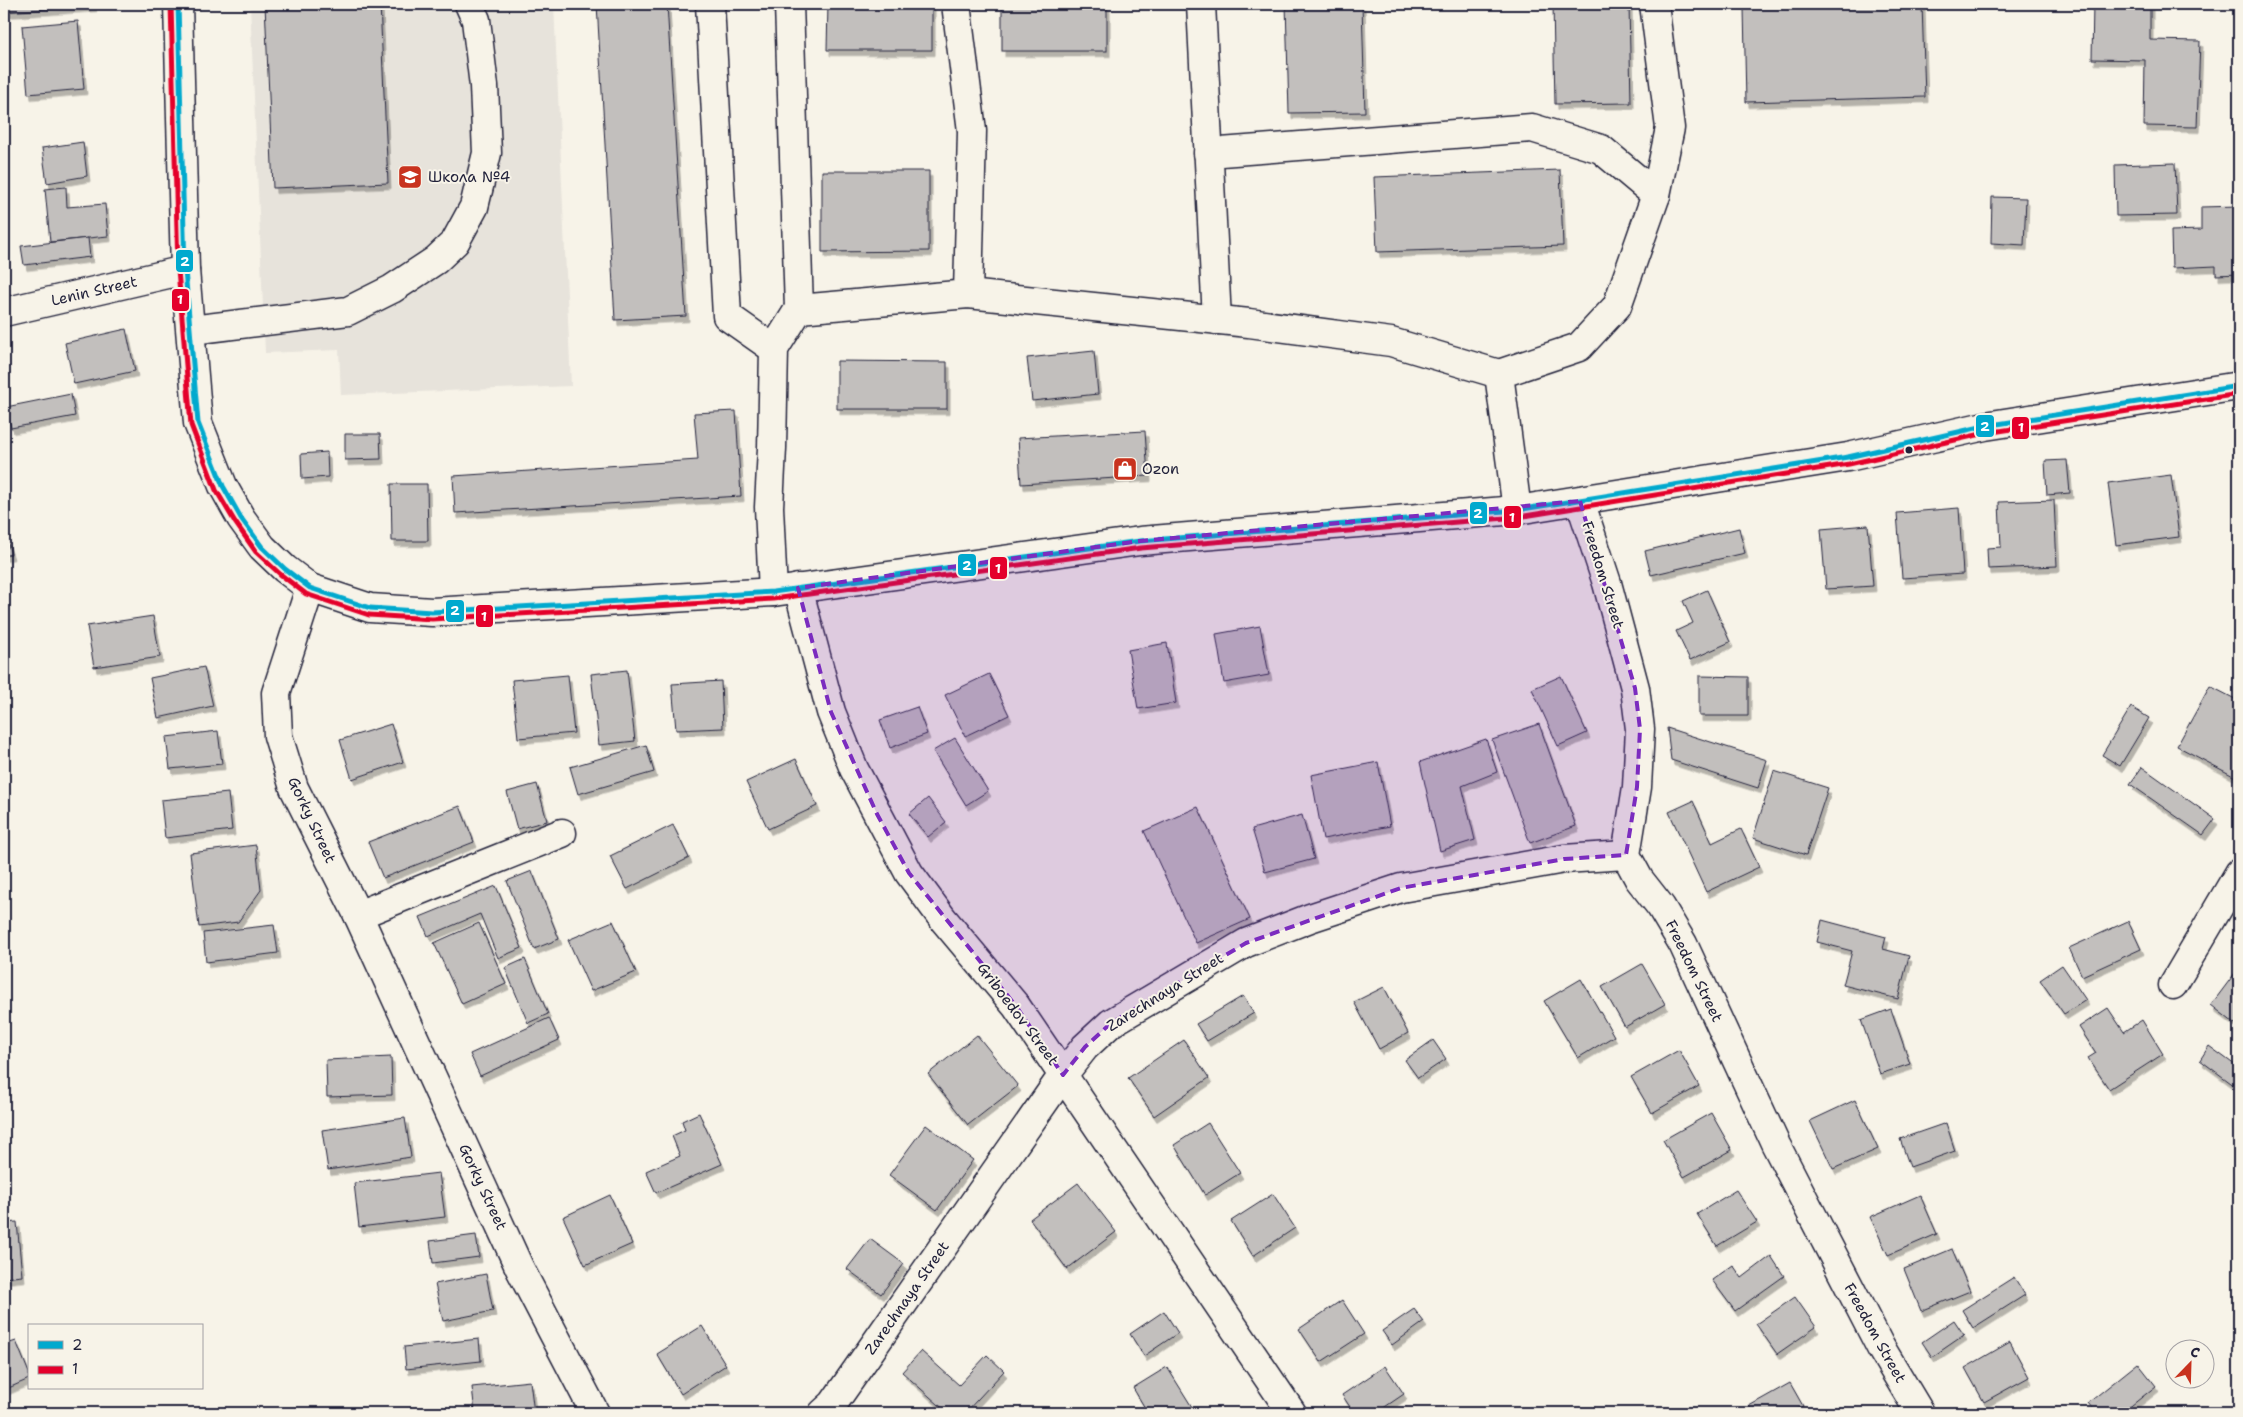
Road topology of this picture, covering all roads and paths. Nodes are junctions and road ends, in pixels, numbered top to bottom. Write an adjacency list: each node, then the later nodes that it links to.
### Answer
1 (178, 4): 10 (street)
2 (469, 4): 15 (street)
3 (710, 4): 16 (street)
4 (789, 4): 12 (street)
5 (956, 4): 11 (street)
6 (1200, 4): 8 (street)
7 (1654, 4): 9 (street)
8 (1208, 153): 9 (street); 14 (street)
9 (1656, 195): 17 (street)
10 (185, 270): 13 (street, Lenin Street); 15 (street)
11 (968, 294): 12 (street); 14 (street)
12 (799, 309): 16 (street)
13 (4, 312)
14 (1217, 320): 17 (street)
15 (191, 330): 21 (street)
16 (774, 349): 22 (street, Griboedov Street)
17 (1498, 374): 20 (street)
18 (2239, 386): 19 (street)
19 (1580, 502): 20 (street); 24 (street, Freedom Street)
20 (1517, 510): 22 (street)
21 (310, 588): 22 (street); 26 (street, Gorky Street)
22 (786, 590): 28 (street, Griboedov Street)
23 (562, 833): 26 (street)
24 (1626, 855): 28 (street, Zarechnaya Street); 32 (street, Freedom Street)
25 (2239, 873): 27 (street)
26 (358, 915): 29 (street, Gorky Street)
27 (2173, 984)
28 (1063, 1075): 30 (street, Zarechnaya Street); 31 (street, Griboedov Street)
29 (595, 1413)
30 (824, 1413)
31 (1292, 1413)
32 (1920, 1413)

